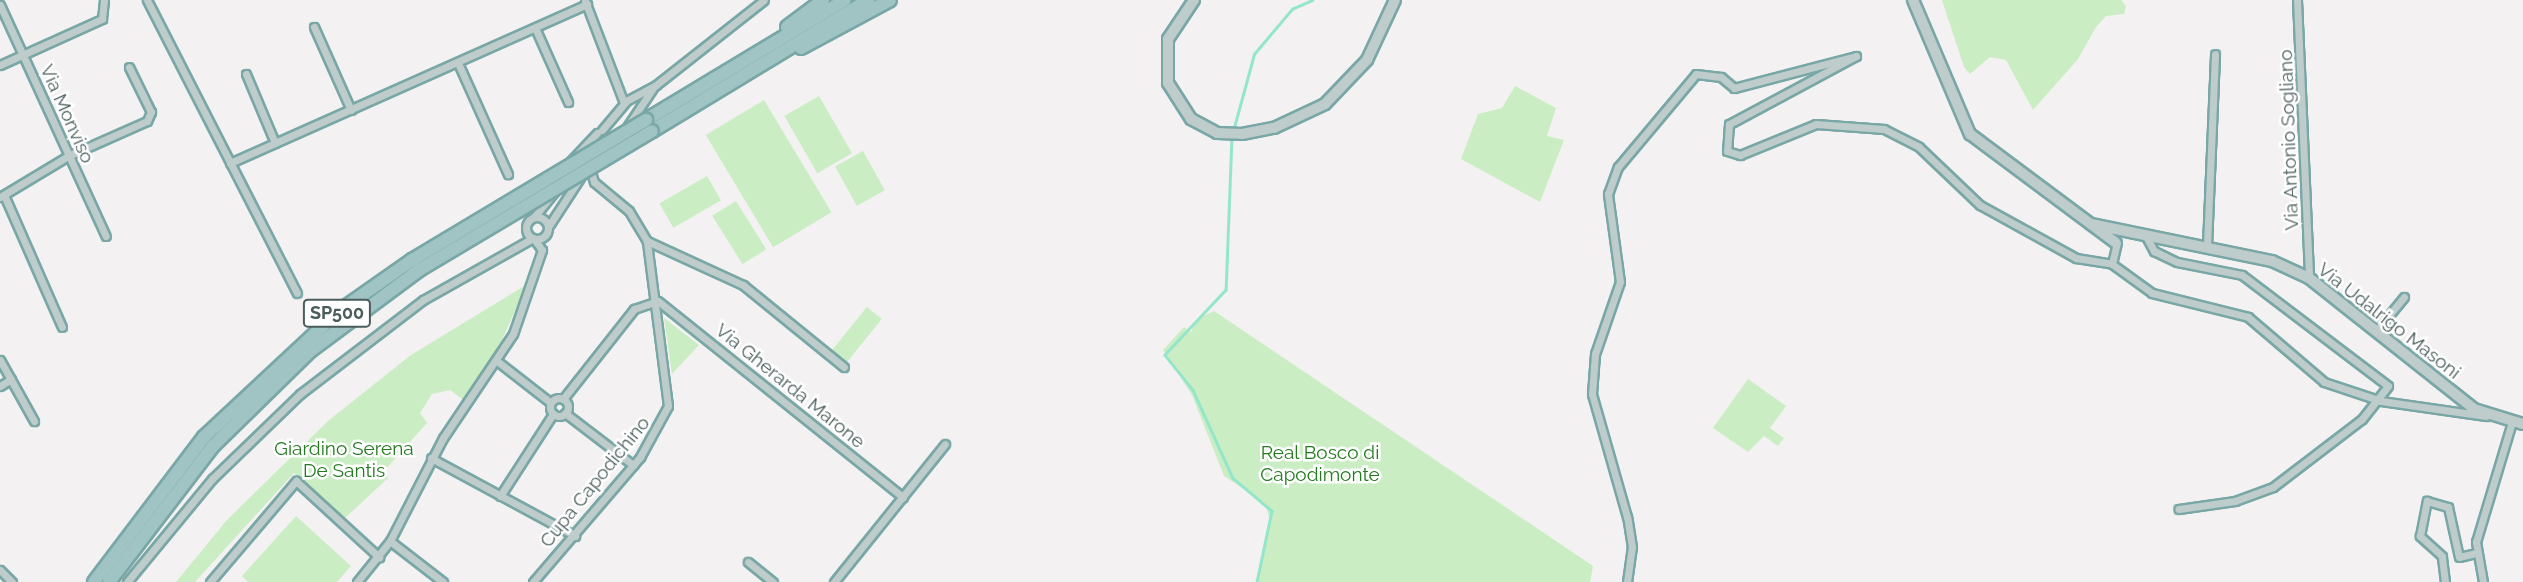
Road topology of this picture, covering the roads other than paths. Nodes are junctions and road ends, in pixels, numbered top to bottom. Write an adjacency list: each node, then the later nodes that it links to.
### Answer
1 (104, 0): 17 (street)
2 (147, 0): 36 (street)
3 (764, 0): 23 (street)
4 (823, 0): 21 (highway)
5 (845, 0): 21 (highway, SP500)
6 (868, 0): 21 (highway, SP500)
7 (890, 0): 21 (highway)
8 (1194, 0): 9 (street)
9 (1395, 0)
10 (1913, 0): 44 (street)
11 (2297, 0): 51 (street, Via Antonio Sogliano)
12 (586, 2): 15 (street); 24 (street)
13 (0, 5): 17 (street, Via Monviso)
14 (314, 27): 29 (street)
15 (537, 30): 18 (street); 26 (street)
16 (2215, 54): 49 (street)
17 (23, 55): 19 (street); 34 (street, Via Monviso)
18 (457, 63): 29 (street); 38 (street)
19 (0, 65)
20 (129, 67): 34 (street)
21 (735, 73): 30 (highway, SP500)
22 (246, 74): 33 (street)
23 (656, 85): 25 (street); 28 (street)
24 (624, 91): 25 (street); 27 (street)
25 (631, 97): 27 (street); 28 (street)
26 (568, 102)
27 (624, 103): 31 (street)
28 (635, 109): 32 (street)
29 (351, 110): 33 (street)
30 (649, 125): 84 (highway, SP500, bridge); 85 (highway, SP500, bridge)
31 (600, 132): 32 (street); 35 (street); 40 (street)
32 (621, 136): 35 (street)
33 (275, 143): 36 (street)
34 (68, 156): 39 (street); 43 (street, Via Monviso)
35 (606, 161): 37 (street)
36 (230, 163): 52 (street)
37 (590, 169): 41 (street); 47 (street, Cupa Capodichino)
38 (508, 174)
39 (2, 196): 55 (street)
40 (534, 217): 41 (street); 42 (street)
41 (548, 227): 46 (street)
42 (526, 228): 46 (street); 48 (street)
43 (106, 236)
44 (2119, 238): 45 (street, Via Udalrigo Masoni); 50 (street)
45 (2145, 238): 49 (street, Via Udalrigo Masoni); 63 (street)
46 (534, 239): 48 (street); 58 (street)
47 (648, 240): 54 (street, Cupa Capodichino); 59 (street)
48 (511, 246): 86 (street)
49 (2207, 246): 51 (street, Via Udalrigo Masoni)
50 (2112, 264): 63 (street); 93 (street)
51 (2309, 278): 56 (street, Via Udalrigo Masoni)
52 (297, 293)
53 (2404, 297): 56 (street)
54 (657, 300): 62 (street); 73 (street, Cupa Capodichino); 75 (street, Via Gherarda Marone)
55 (62, 327)
56 (2376, 331): 67 (street, Via Udalrigo Masoni)
57 (0, 360): 60 (street)
58 (498, 361): 64 (street); 72 (street)
59 (844, 367)
60 (11, 379): 61 (street); 68 (street)
61 (0, 386)
62 (563, 399): 64 (street); 65 (street)
63 (2381, 401): 67 (street); 76 (street)
64 (551, 403): 66 (street)
65 (565, 413): 66 (street); 73 (street)
66 (553, 414): 74 (street)
67 (2486, 416): 69 (street)
68 (34, 421)
69 (2512, 422): 70 (street); 79 (street)
70 (2523, 424)
71 (945, 444): 75 (street)
72 (431, 458): 74 (street); 78 (street)
73 (633, 465): 77 (street, Cupa Capodichino)
74 (500, 496): 77 (street)
75 (903, 496): 92 (street)
76 (2179, 509)
77 (575, 536): 90 (street, Cupa Capodichino)
78 (390, 541): 80 (street); 89 (street)
79 (2476, 553): 94 (street); 95 (street)
80 (379, 557): 87 (street); 88 (street)
81 (748, 562): 91 (street)
82 (0, 570): 83 (street)
83 (12, 582)
84 (94, 582)
85 (108, 582)
86 (127, 582)
87 (211, 582)
88 (358, 582)
89 (443, 582)
90 (533, 582)
91 (773, 582)
92 (834, 582)
93 (1627, 582)
94 (2445, 582)
95 (2483, 582)

